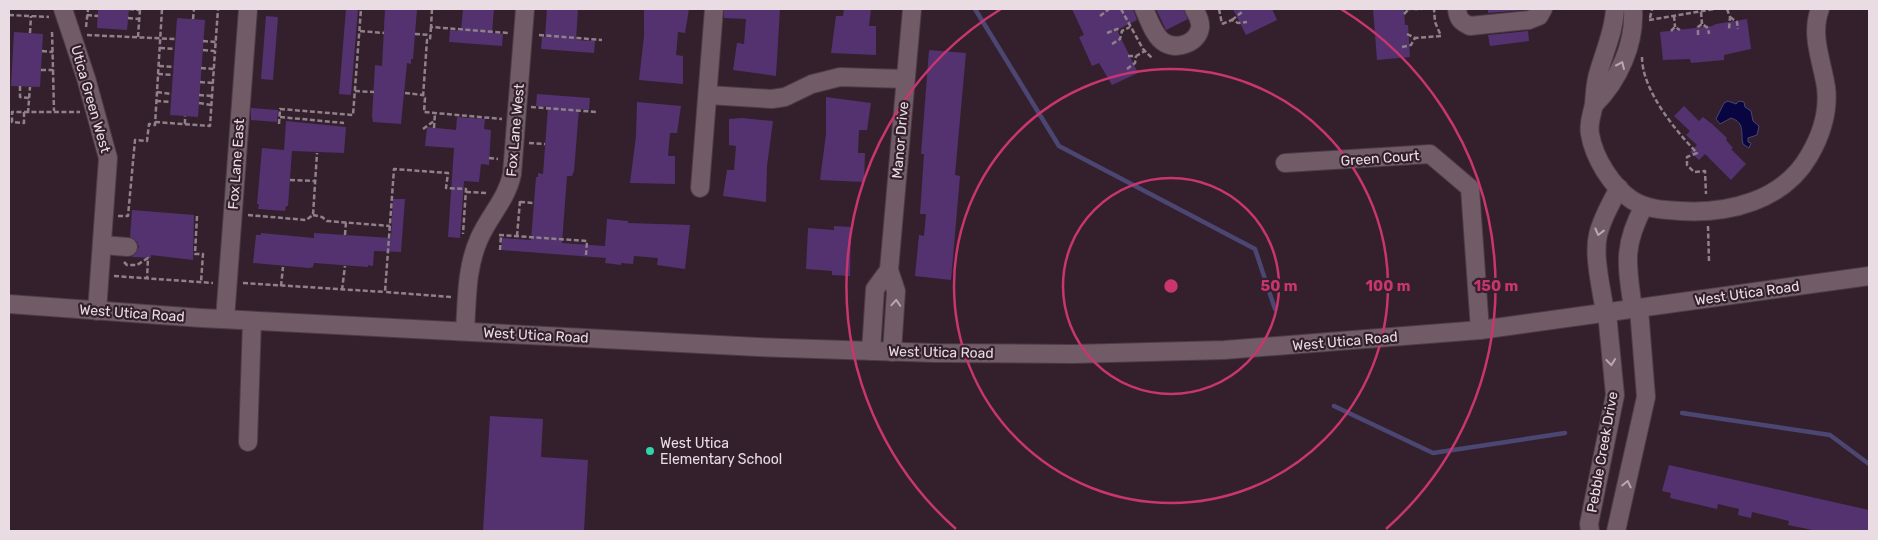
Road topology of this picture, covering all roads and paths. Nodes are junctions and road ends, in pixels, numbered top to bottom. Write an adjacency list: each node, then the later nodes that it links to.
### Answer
1 (64, 9): 160 (street, Utica Green West)
2 (88, 9): 33 (path)
3 (129, 9): 4 (path)
4 (140, 9): 40 (path)
5 (162, 9): 69 (path)
6 (194, 9): 41 (path)
7 (218, 9): 73 (path)
8 (248, 9): 182 (street, Fox Lane East)
9 (361, 9): 52 (path)
10 (432, 9): 46 (path)
11 (525, 9): 185 (street, Fox Lane West)
12 (714, 9): 108 (street)
13 (912, 9): 96 (street, Manor Drive)
14 (1109, 9): 36 (path)
15 (1121, 9): 47 (path)
16 (1144, 9): 17 (street)
17 (1194, 9)
18 (1219, 9): 42 (path)
19 (1407, 9): 20 (path); 32 (path)
20 (1422, 9)
21 (1434, 9): 68 (path)
22 (1458, 9): 23 (street)
23 (1543, 9)
24 (1615, 9): 115 (street)
25 (1633, 9): 115 (street, one-way to 25)
26 (1652, 9): 37 (path)
27 (1715, 9): 31 (path)
28 (1727, 9): 38 (path)
29 (1820, 9): 148 (street)
30 (1242, 12): 42 (path)
31 (1701, 12): 37 (path); 44 (path)
32 (1404, 14)
33 (87, 15): 35 (path); 64 (path)
34 (31, 16): 55 (path)
35 (98, 16)
36 (1100, 16)
37 (1674, 16): 48 (path)
38 (1730, 17): 49 (path); 50 (path)
39 (128, 18): 40 (path)
40 (139, 19): 67 (path)
41 (193, 19)
42 (1232, 20): 43 (path)
43 (1247, 22)
44 (1702, 24): 62 (path); 66 (path)
45 (52, 25): 82 (path)
46 (431, 27): 57 (path); 65 (path)
47 (1130, 27): 53 (path); 81 (path)
48 (1675, 27): 51 (path); 54 (path)
49 (1729, 29)
50 (1738, 29)
51 (1680, 30)
52 (360, 31): 56 (path); 101 (path)
53 (1122, 31): 58 (path); 74 (path)
54 (1672, 31)
55 (30, 33)
56 (384, 33)
57 (514, 33)
58 (1108, 33)
59 (415, 34): 65 (path)
60 (533, 34): 71 (path)
61 (1406, 34): 68 (path)
62 (1709, 34)
63 (82, 35): 64 (path)
64 (86, 35): 67 (path)
65 (430, 35): 107 (path)
66 (1698, 35)
67 (138, 38): 69 (path)
68 (1415, 38): 75 (path)
69 (160, 39): 70 (path); 76 (path)
70 (175, 39)
71 (602, 40)
72 (203, 41): 73 (path)
73 (216, 42): 80 (path)
74 (1112, 44)
75 (1402, 47)
76 (160, 48): 77 (path); 87 (path)
77 (175, 49)
78 (202, 50): 80 (path)
79 (42, 51): 82 (path)
80 (215, 51): 90 (path)
81 (1145, 51): 85 (path); 86 (path)
82 (53, 52): 93 (path)
83 (1642, 55): 145 (path)
84 (1128, 56): 85 (path)
85 (1136, 56): 91 (path)
86 (1153, 58)
87 (159, 66): 88 (path); 94 (path)
88 (174, 67)
89 (201, 68): 90 (path)
90 (214, 69): 98 (path)
91 (1127, 69)
92 (41, 70): 93 (path)
93 (53, 70): 117 (path)
94 (158, 74): 95 (path); 102 (path)
95 (173, 75)
96 (905, 79): 108 (street); 167 (street, Manor Drive)
97 (200, 82): 98 (path)
98 (213, 83): 109 (path)
99 (20, 86): 110 (path)
100 (30, 87): 110 (path)
101 (355, 91): 103 (path); 119 (path)
102 (157, 92): 105 (path); 111 (path)
103 (374, 92)
104 (405, 93): 107 (path)
105 (172, 94)
106 (199, 95): 109 (path)
107 (423, 95): 122 (path)
108 (708, 95): 141 (street)
109 (212, 96): 114 (path)
110 (29, 98): 121 (path)
111 (156, 101): 112 (path); 129 (path)
112 (171, 102)
113 (199, 104): 114 (path)
114 (212, 105): 131 (path)
115 (1594, 105): 142 (street)
116 (527, 106): 120 (path)
117 (54, 112): 118 (path); 121 (path)
118 (87, 112)
119 (319, 112): 124 (path); 126 (path)
120 (597, 112)
121 (26, 113): 127 (path); 127 (path)
122 (435, 113): 125 (path); 128 (path)
123 (185, 116): 131 (path)
124 (280, 117): 126 (path); 132 (path)
125 (507, 119)
126 (319, 120): 130 (path)
127 (10, 121)
128 (434, 121): 133 (path); 134 (path)
129 (155, 122): 131 (path); 154 (path)
130 (344, 122)
131 (184, 124)
132 (279, 124)
133 (434, 128)
134 (423, 129)
135 (525, 142): 136 (path)
136 (545, 144)
137 (317, 153): 140 (path)
138 (1285, 164): 184 (street, Green Court)
139 (290, 180): 140 (path)
140 (315, 182): 150 (path)
141 (700, 188)
142 (1619, 188): 148 (street); 181 (street, Pebble Creek Drive, one-way to 181)
143 (466, 192): 144 (path); 155 (path); 159 (path)
144 (496, 194)
145 (1706, 195)
146 (520, 202): 147 (path)
147 (534, 202)
148 (1644, 206): 179 (street, Pebble Creek Drive)
149 (243, 214): 150 (path)
150 (312, 215): 153 (path)
151 (196, 216): 171 (path)
152 (1707, 219): 164 (path)
153 (346, 222): 155 (path); 156 (path)
154 (118, 223)
155 (390, 226): 176 (path)
156 (346, 235)
157 (495, 235): 158 (path)
158 (501, 235): 162 (path); 163 (path)
159 (463, 239)
160 (102, 244): 161 (street); 180 (street, Utica Green West)
161 (126, 247): 170 (path)
162 (500, 250)
163 (586, 255)
164 (1709, 262)
165 (345, 266): 175 (path)
166 (283, 267): 174 (path)
167 (889, 270): 186 (street, Manor Drive); 187 (street, Manor Drive, one-way to 167)
168 (112, 276): 170 (path)
169 (1869, 276): 179 (street, West Utica Road)
170 (147, 278): 171 (path)
171 (201, 282): 172 (path)
172 (218, 283)
173 (239, 283): 174 (path)
174 (281, 286): 175 (path)
175 (342, 290): 176 (path)
176 (385, 292): 177 (path)
177 (457, 298)
178 (9, 304): 180 (street, West Utica Road)
179 (1636, 309): 181 (street, West Utica Road); 190 (street, Pebble Creek Drive, one-way to 179)
180 (97, 311): 182 (street, West Utica Road)
181 (1606, 313): 184 (street, West Utica Road); 189 (street, Pebble Creek Drive, one-way to 189)
182 (225, 319): 183 (street, West Utica Road)
183 (252, 320): 185 (street, West Utica Road); 188 (street)
184 (1480, 330): 187 (street, West Utica Road)
185 (465, 331): 186 (street, West Utica Road)
186 (871, 351): 187 (street, West Utica Road)
187 (892, 352)
188 (248, 442)
189 (1590, 531)
190 (1616, 531)

